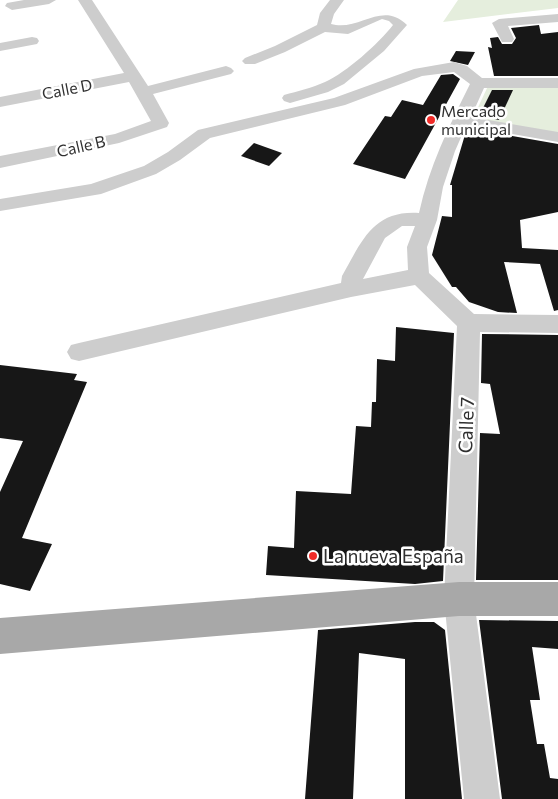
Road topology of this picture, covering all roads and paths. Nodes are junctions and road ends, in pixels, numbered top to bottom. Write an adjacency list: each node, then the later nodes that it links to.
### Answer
1 (49, 0): 4 (street)
2 (85, 0): 12 (street)
3 (338, 0): 6 (street)
4 (12, 6)
5 (558, 18): 7 (street)
6 (324, 27): 10 (street); 18 (street)
7 (506, 39)
8 (32, 40): 9 (street)
9 (0, 47)
10 (250, 60)
11 (226, 71): 15 (street)
12 (134, 76): 15 (street); 16 (street, Calle D)
13 (478, 83): 14 (street); 17 (street); 18 (street)
14 (558, 83)
15 (144, 92): 20 (street, Calle B)
16 (0, 102)
17 (461, 120): 19 (street); 22 (street)
18 (204, 134): 21 (street)
19 (558, 137)
20 (0, 162)
21 (0, 205)
22 (428, 220): 23 (street); 24 (street)
23 (419, 276): 24 (street); 25 (street)
24 (351, 289): 27 (street)
25 (469, 323): 26 (street); 28 (street, Calle 7)
26 (558, 324)
27 (79, 352)
28 (459, 599): 29 (main road); 30 (main road); 31 (street, Calle 7)
29 (558, 599)
30 (0, 636)
31 (482, 799)

